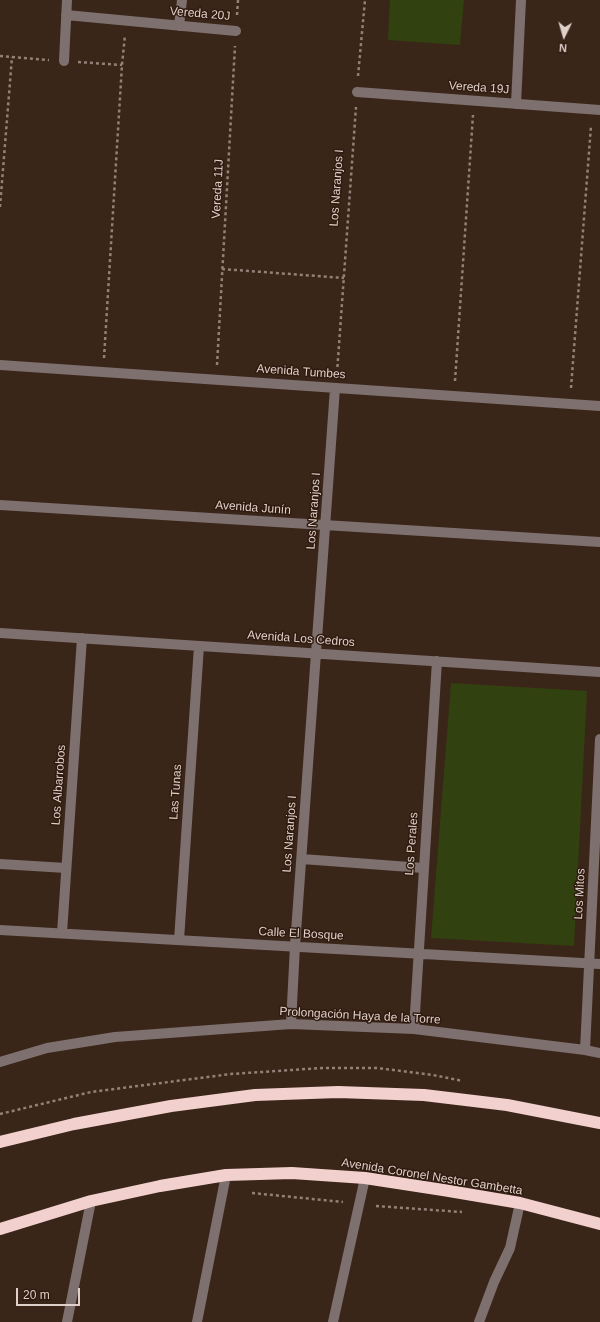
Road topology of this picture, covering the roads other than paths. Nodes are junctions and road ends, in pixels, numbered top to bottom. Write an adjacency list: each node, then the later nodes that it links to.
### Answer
1 (67, 0): 4 (street)
2 (182, 0): 5 (street)
3 (520, 0): 9 (street)
4 (66, 15): 5 (street, Vereda 20J); 7 (street)
5 (179, 26): 6 (street, Vereda 20J)
6 (236, 31)
7 (64, 61)
8 (357, 92): 9 (street, Vereda 19J)
9 (516, 104): 10 (street, Vereda 19J)
10 (596, 110)
11 (0, 365): 12 (street, Avenida Tumbes)
12 (335, 388): 13 (street, Avenida Tumbes); 15 (street, Los Naranjos I)
13 (600, 406)
14 (0, 505): 15 (street, Avenida Junín)
15 (326, 526): 16 (street, Avenida Junín); 20 (street, Los Naranjos I)
16 (600, 542)
17 (0, 633): 18 (street, Avenida Los Cedros)
18 (82, 638): 19 (street, Avenida Los Cedros); 26 (street, Los Albarrobos)
19 (199, 646): 20 (street, Avenida Los Cedros); 31 (street, Las Tunas)
20 (317, 654): 21 (street, Avenida Los Cedros); 24 (street, Los Naranjos I)
21 (437, 661): 22 (street, Avenida Los Cedros); 27 (street, Los Perales)
22 (600, 672)
23 (600, 739): 28 (street, Los Mitos)
24 (302, 859): 27 (street); 32 (street, Los Naranjos I)
25 (0, 864): 26 (street)
26 (66, 868): 30 (street, Los Albarrobos)
27 (423, 868): 33 (street, Los Perales)
28 (597, 883): 34 (street, Los Mitos)
29 (0, 930): 30 (street, Calle El Bosque)
30 (62, 933): 31 (street, Calle El Bosque)
31 (179, 940): 32 (street, Calle El Bosque)
32 (295, 946): 33 (street, Calle El Bosque); 36 (street, Los Naranjos I)
33 (418, 953): 34 (street, Calle El Bosque); 37 (street, Los Perales)
34 (590, 963): 35 (street, Calle El Bosque); 38 (street, Los Mitos)
35 (600, 964)
36 (291, 1024): 37 (street, Prolongación Haya de la Torre); 40 (street, Prolongación Haya de la Torre)
37 (414, 1029): 38 (street, Prolongación Haya de la Torre)
38 (585, 1050): 39 (street, Prolongación Haya de la Torre)
39 (600, 1054)
40 (0, 1062)
41 (600, 1122): 42 (highway)
42 (0, 1142)
43 (226, 1176): 44 (highway, Avenida Coronel Nestor Gambetta); 45 (highway, Avenida Coronel Nestor Gambetta); 50 (street)
44 (365, 1178): 46 (highway, Avenida Coronel Nestor Gambetta); 51 (street)
45 (91, 1201): 48 (highway, Avenida Coronel Nestor Gambetta); 49 (street)
46 (520, 1203): 47 (highway, Avenida Coronel Nestor Gambetta); 52 (street)
47 (600, 1224)
48 (0, 1229)
49 (67, 1322)
50 (197, 1322)
51 (333, 1322)
52 (479, 1322)

